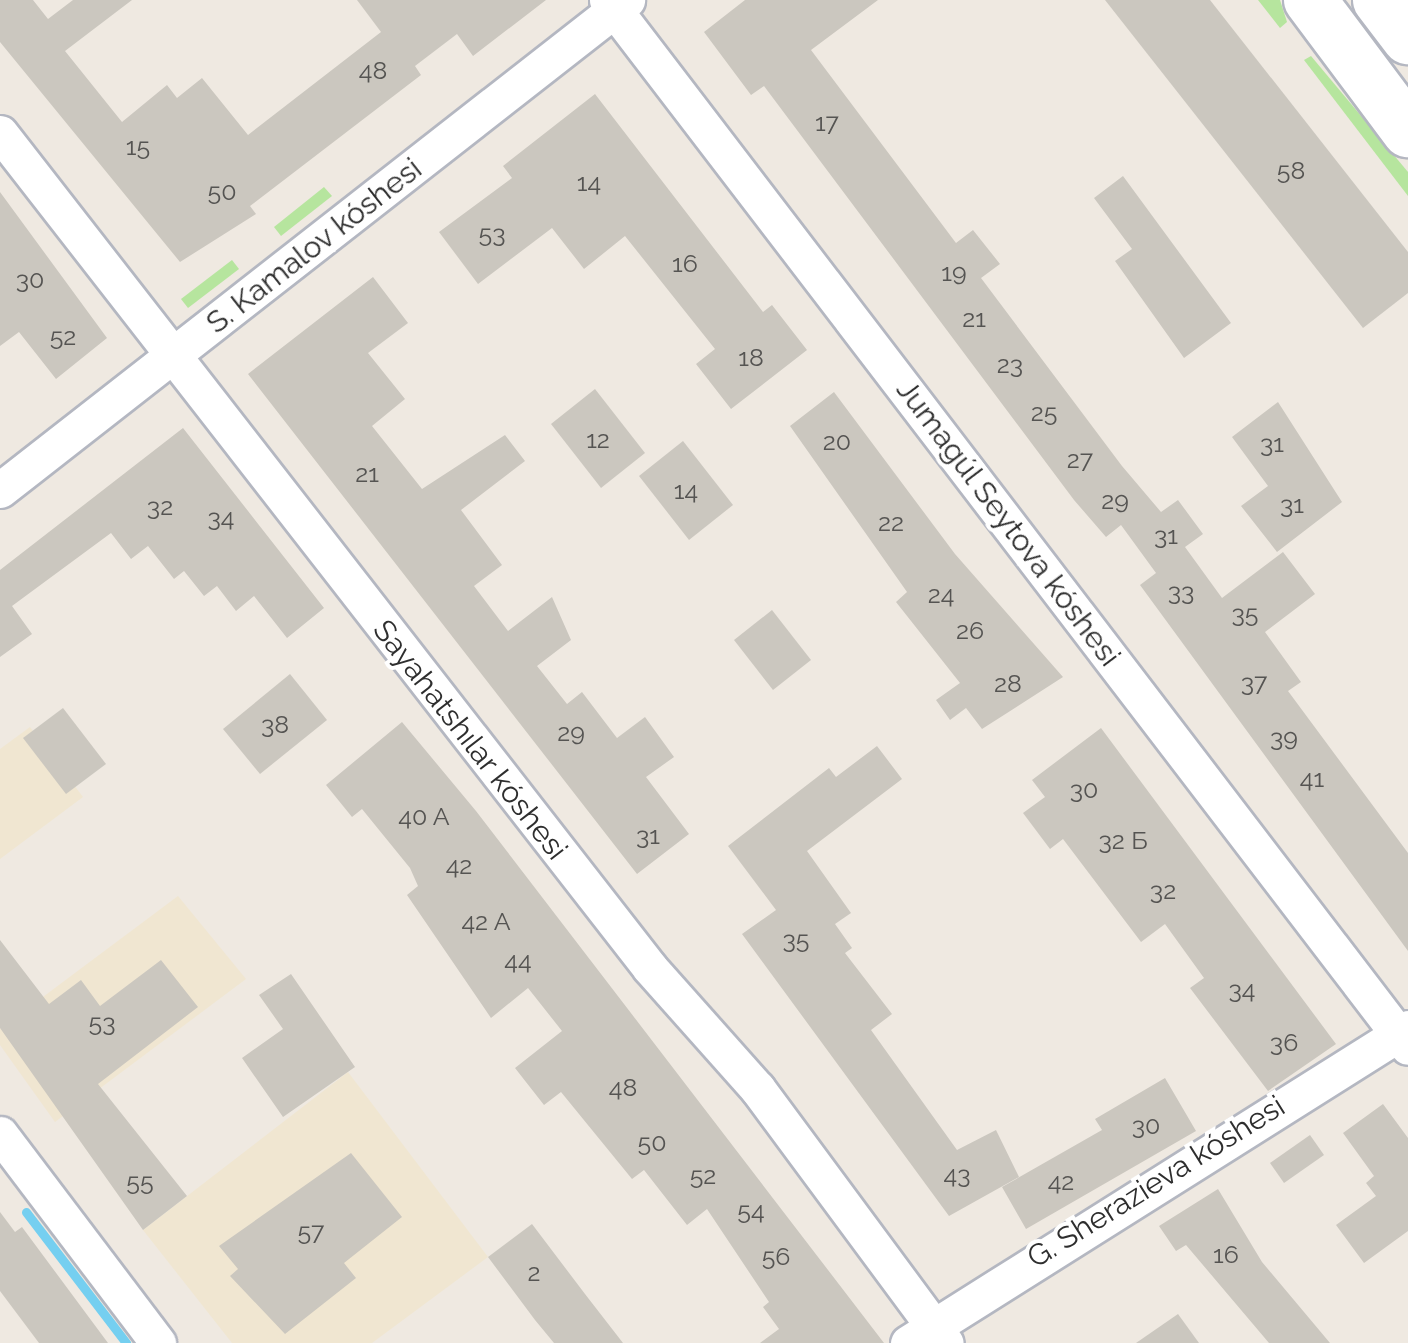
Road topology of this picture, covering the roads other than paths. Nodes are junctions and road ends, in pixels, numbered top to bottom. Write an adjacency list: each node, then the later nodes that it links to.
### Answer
1 (1310, 0): 5 (main road)
2 (1380, 0): 4 (main road)
3 (616, 3): 7 (street, S. Kamalov kóshesi); 9 (street, Jumagúl Seytova kóshesi)
4 (1408, 38)
5 (1408, 131)
6 (0, 133): 7 (street, Sayahatshılar kóshesi)
7 (170, 359): 8 (street, S. Kamalov kóshesi); 11 (street, Sayahatshılar kóshesi)
8 (0, 490)
9 (1405, 1036): 11 (street, G. Sherazieva kóshesi)
10 (0, 1134): 12 (street)
11 (928, 1337)
12 (158, 1343)

